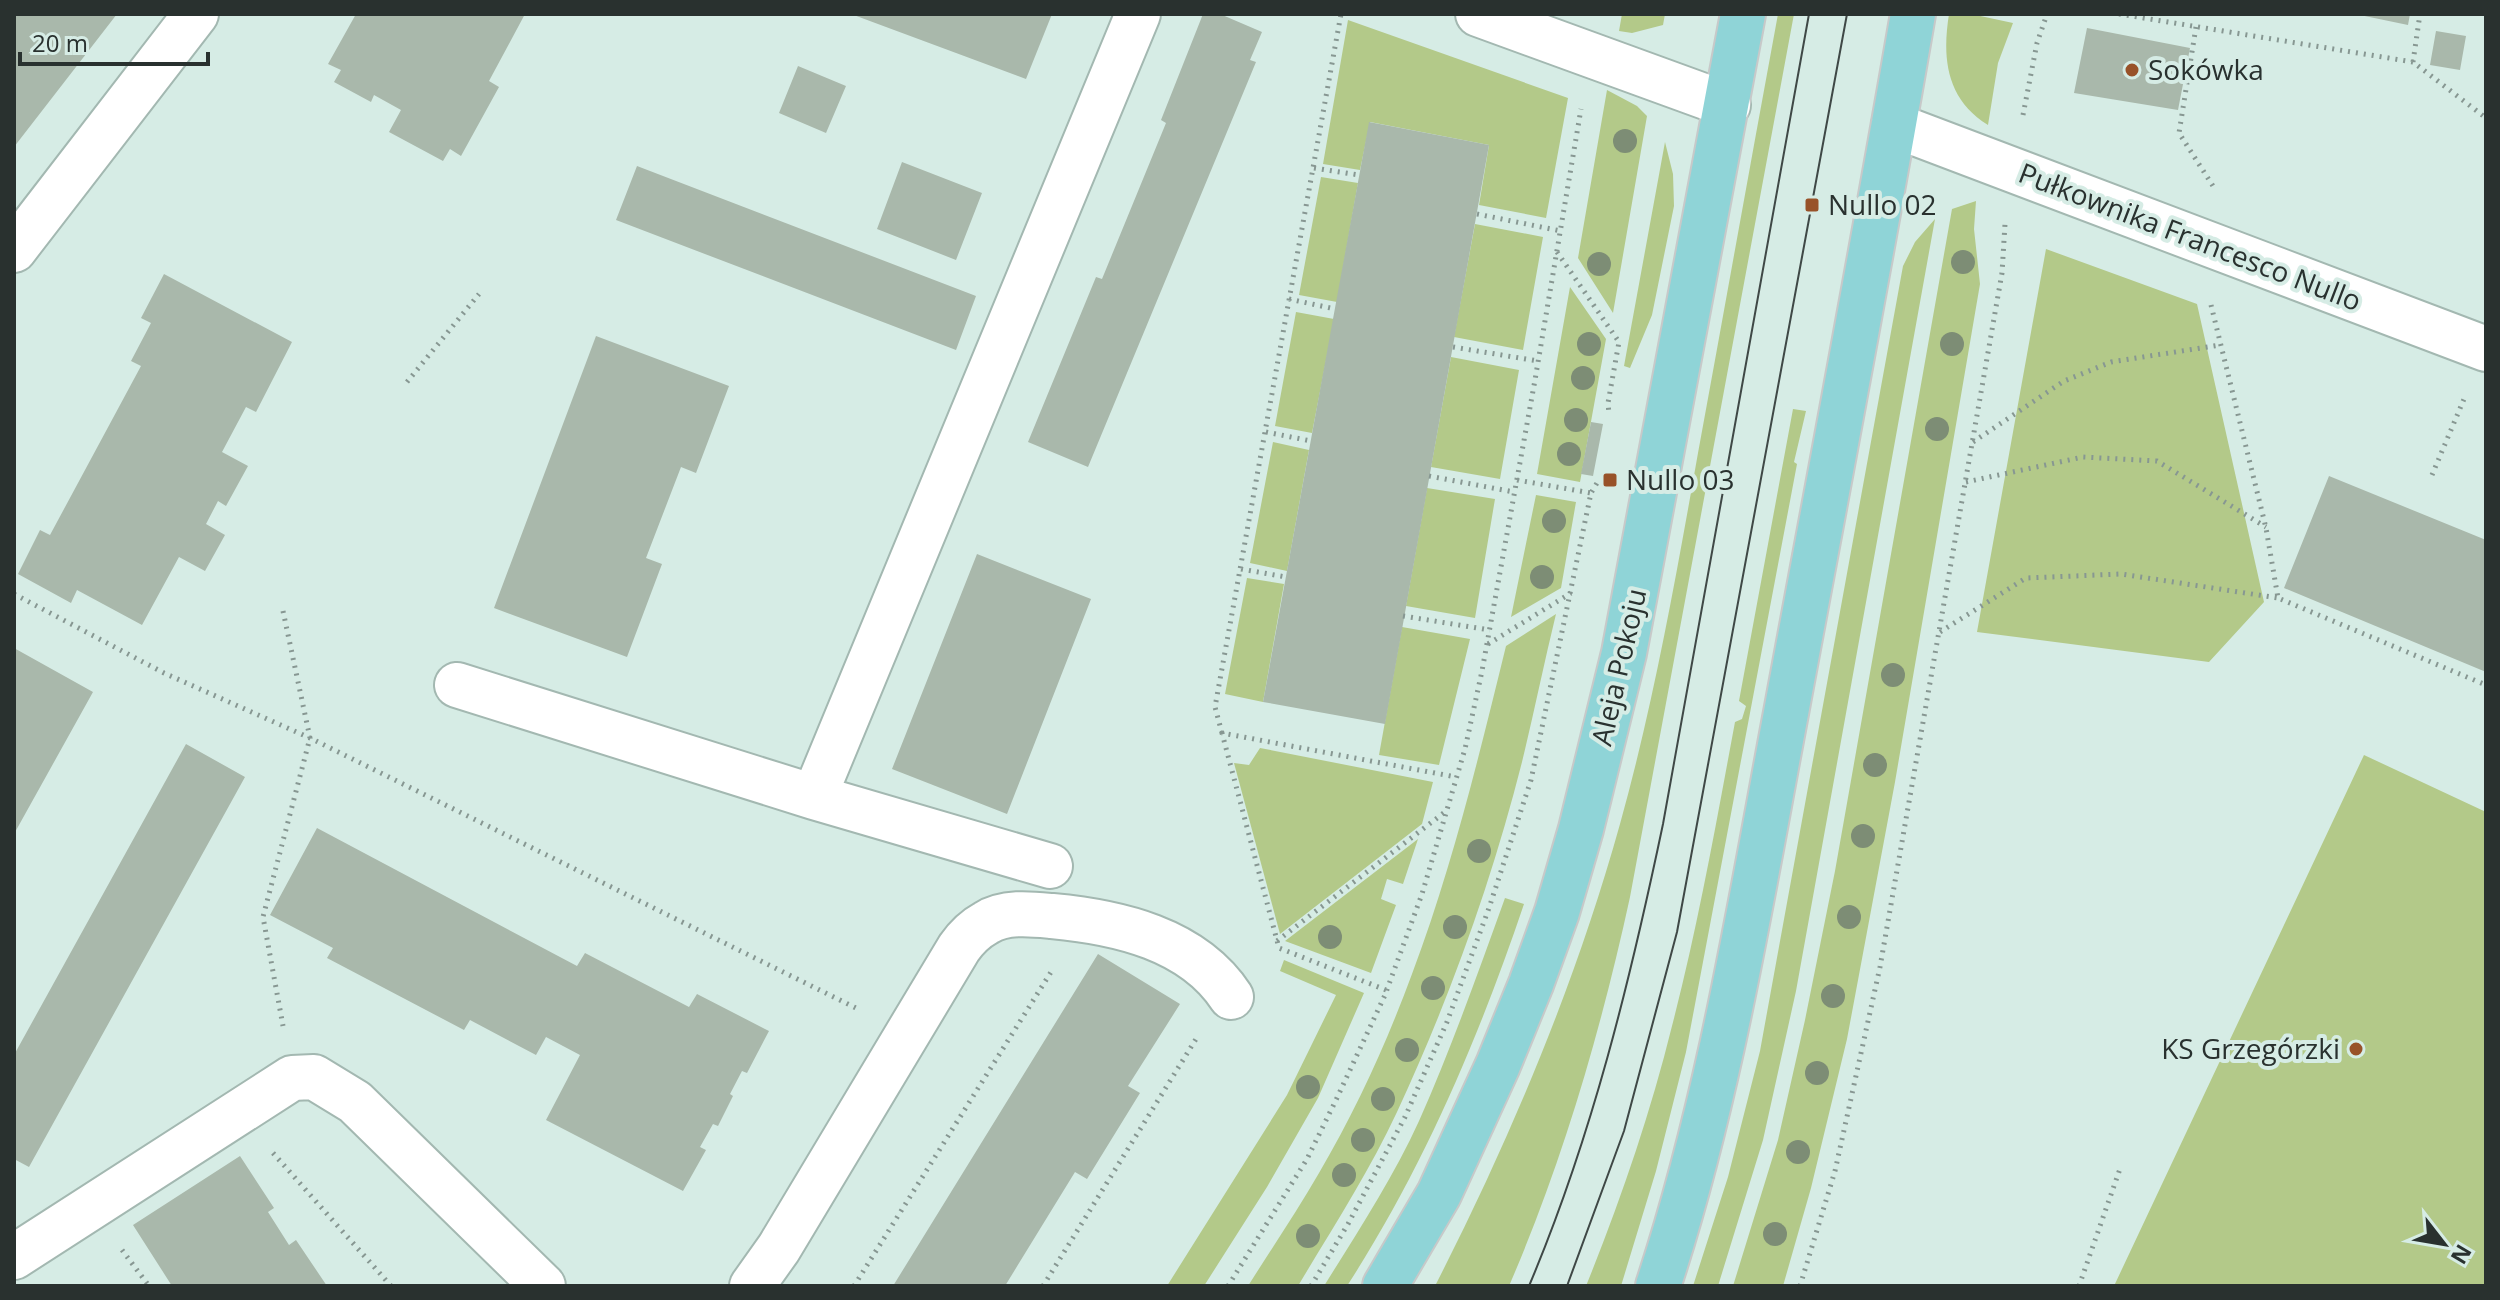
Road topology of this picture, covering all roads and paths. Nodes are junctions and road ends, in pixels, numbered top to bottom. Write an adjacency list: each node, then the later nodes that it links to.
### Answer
1 (196, 14): 21 (street)
2 (1138, 14): 61 (street)
3 (1341, 14): 16 (path)
4 (1478, 14): 12 (street)
5 (1743, 14): 12 (main road, Aleja Pokoju)
6 (1913, 14): 15 (main road)
7 (2047, 14): 17 (path)
8 (2119, 14): 10 (path)
9 (2420, 14): 11 (path)
10 (2196, 27): 11 (path); 23 (path)
11 (2413, 62): 14 (path)
12 (1728, 105): 80 (main road, Aleja Pokoju)
13 (1582, 106): 20 (path)
14 (2486, 118)
15 (1894, 125): 17 (street, Pułkownika Francesco Nullo); 81 (main road)
16 (1314, 168): 18 (path); 25 (path)
17 (2012, 170): 23 (street, Pułkownika Francesco Nullo); 37 (path)
18 (1359, 175)
19 (1477, 214): 20 (path)
20 (1561, 231): 22 (path)
21 (14, 250)
22 (1557, 252): 31 (path); 34 (path)
23 (2264, 265): 30 (street, Pułkownika Francesco Nullo)
24 (479, 294): 32 (path)
25 (1289, 299): 27 (path); 35 (path)
26 (2210, 299): 28 (path)
27 (1335, 309)
28 (2220, 345): 37 (path); 45 (path)
29 (1453, 347): 31 (path)
30 (2486, 349)
31 (1538, 361): 41 (path)
32 (407, 382)
33 (2464, 397): 38 (path)
34 (1609, 423)
35 (1266, 432): 36 (path); 46 (path)
36 (1311, 441)
37 (1972, 443): 42 (path)
38 (2432, 475)
39 (1429, 476): 43 (path)
40 (1599, 478): 44 (path)
41 (1517, 480): 43 (path); 44 (path)
42 (1966, 482): 45 (path); 54 (path)
43 (1514, 492): 53 (path)
44 (1591, 493): 48 (path)
45 (2266, 528): 50 (path)
46 (1241, 569): 47 (path); 58 (path)
47 (1286, 577)
48 (1572, 593): 55 (path); 79 (path)
49 (14, 594): 59 (path)
50 (2278, 598): 54 (path); 57 (path)
51 (283, 611): 59 (path)
52 (1403, 616): 53 (path)
53 (1490, 630): 55 (path)
54 (1939, 633): 82 (path)
55 (1488, 644): 60 (path)
56 (457, 685): 61 (street)
57 (2486, 685)
58 (1222, 733): 60 (path); 64 (path)
59 (310, 738): 68 (path); 69 (path)
60 (1456, 777): 62 (path)
61 (814, 797): 63 (street)
62 (1446, 812): 64 (path); 66 (path)
63 (1050, 866)
64 (1278, 945): 66 (path); 67 (path)
65 (1056, 964): 76 (path)
66 (1386, 990): 78 (path)
67 (1229, 994): 68 (street); 77 (path)
68 (907, 1033): 75 (street)
69 (292, 1078): 72 (street); 74 (street)
70 (267, 1147): 73 (path)
71 (2121, 1166): 83 (path)
72 (14, 1257)
73 (391, 1286)
74 (543, 1286)
75 (752, 1286)
76 (854, 1286)
77 (1043, 1286)
78 (1228, 1286)
79 (1311, 1286)
80 (1385, 1286)
81 (1658, 1286)
82 (1800, 1286)
83 (2079, 1286)

